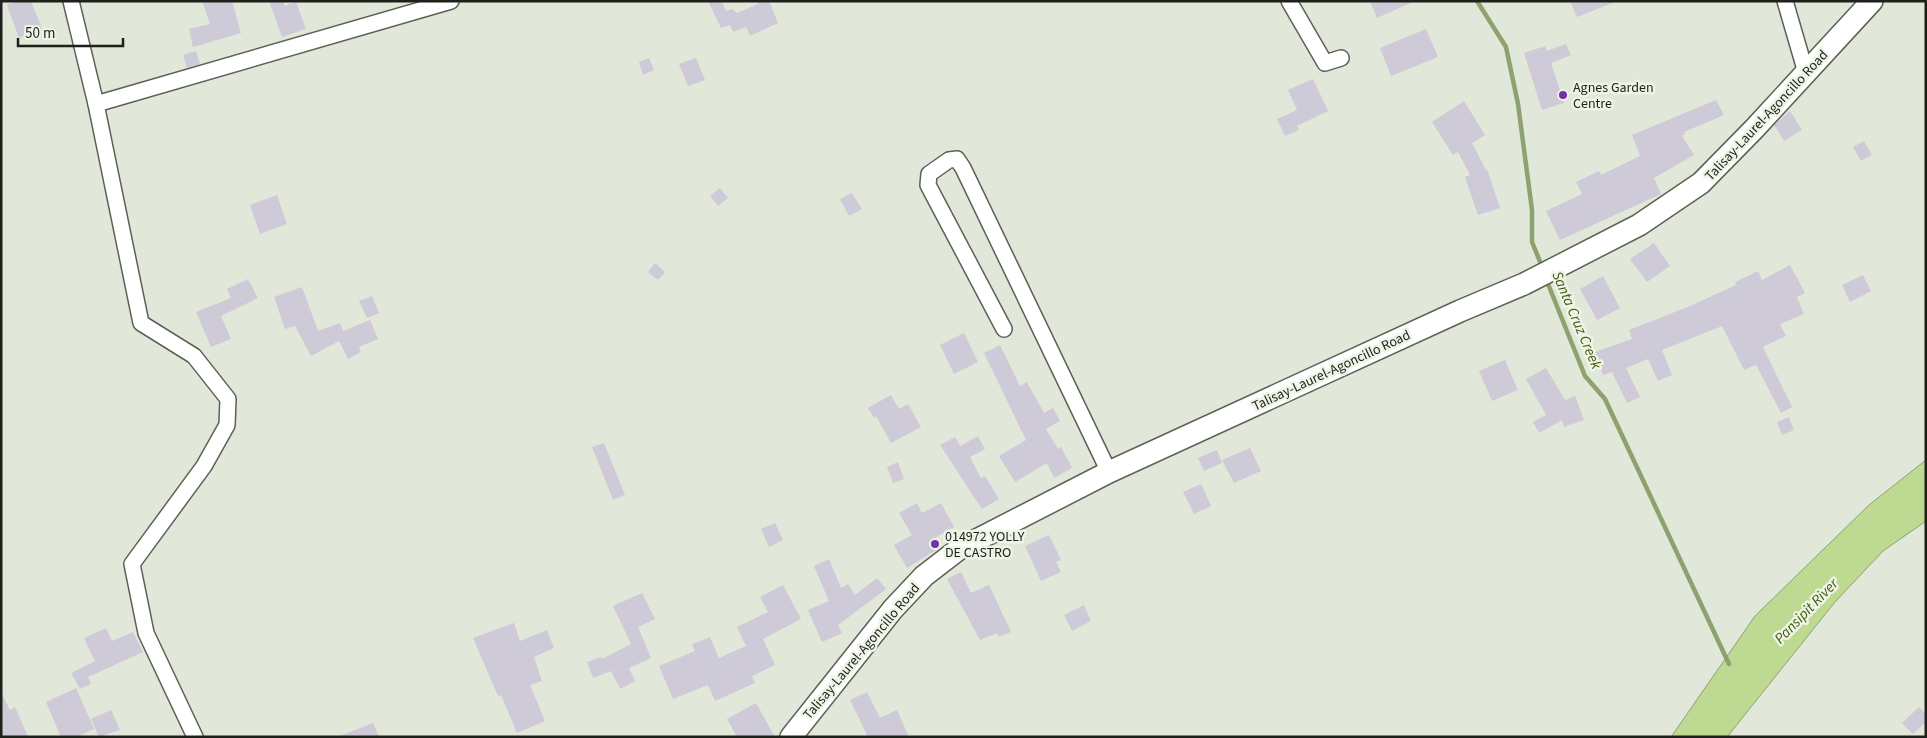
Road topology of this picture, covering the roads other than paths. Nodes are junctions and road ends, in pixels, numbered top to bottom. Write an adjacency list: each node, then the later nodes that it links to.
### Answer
1 (71, 1): 8 (street)
2 (451, 1): 8 (street)
3 (1289, 1): 6 (street)
4 (1785, 1): 7 (street)
5 (1872, 1): 7 (main road, Talisay-Laurel-Agoncillo Road)
6 (1341, 58)
7 (1806, 73): 10 (main road, Talisay-Laurel-Agoncillo Road)
8 (96, 104): 11 (street)
9 (1004, 328): 10 (street)
10 (1109, 472): 12 (main road, Talisay-Laurel-Agoncillo Road)
11 (195, 737)
12 (791, 737)

